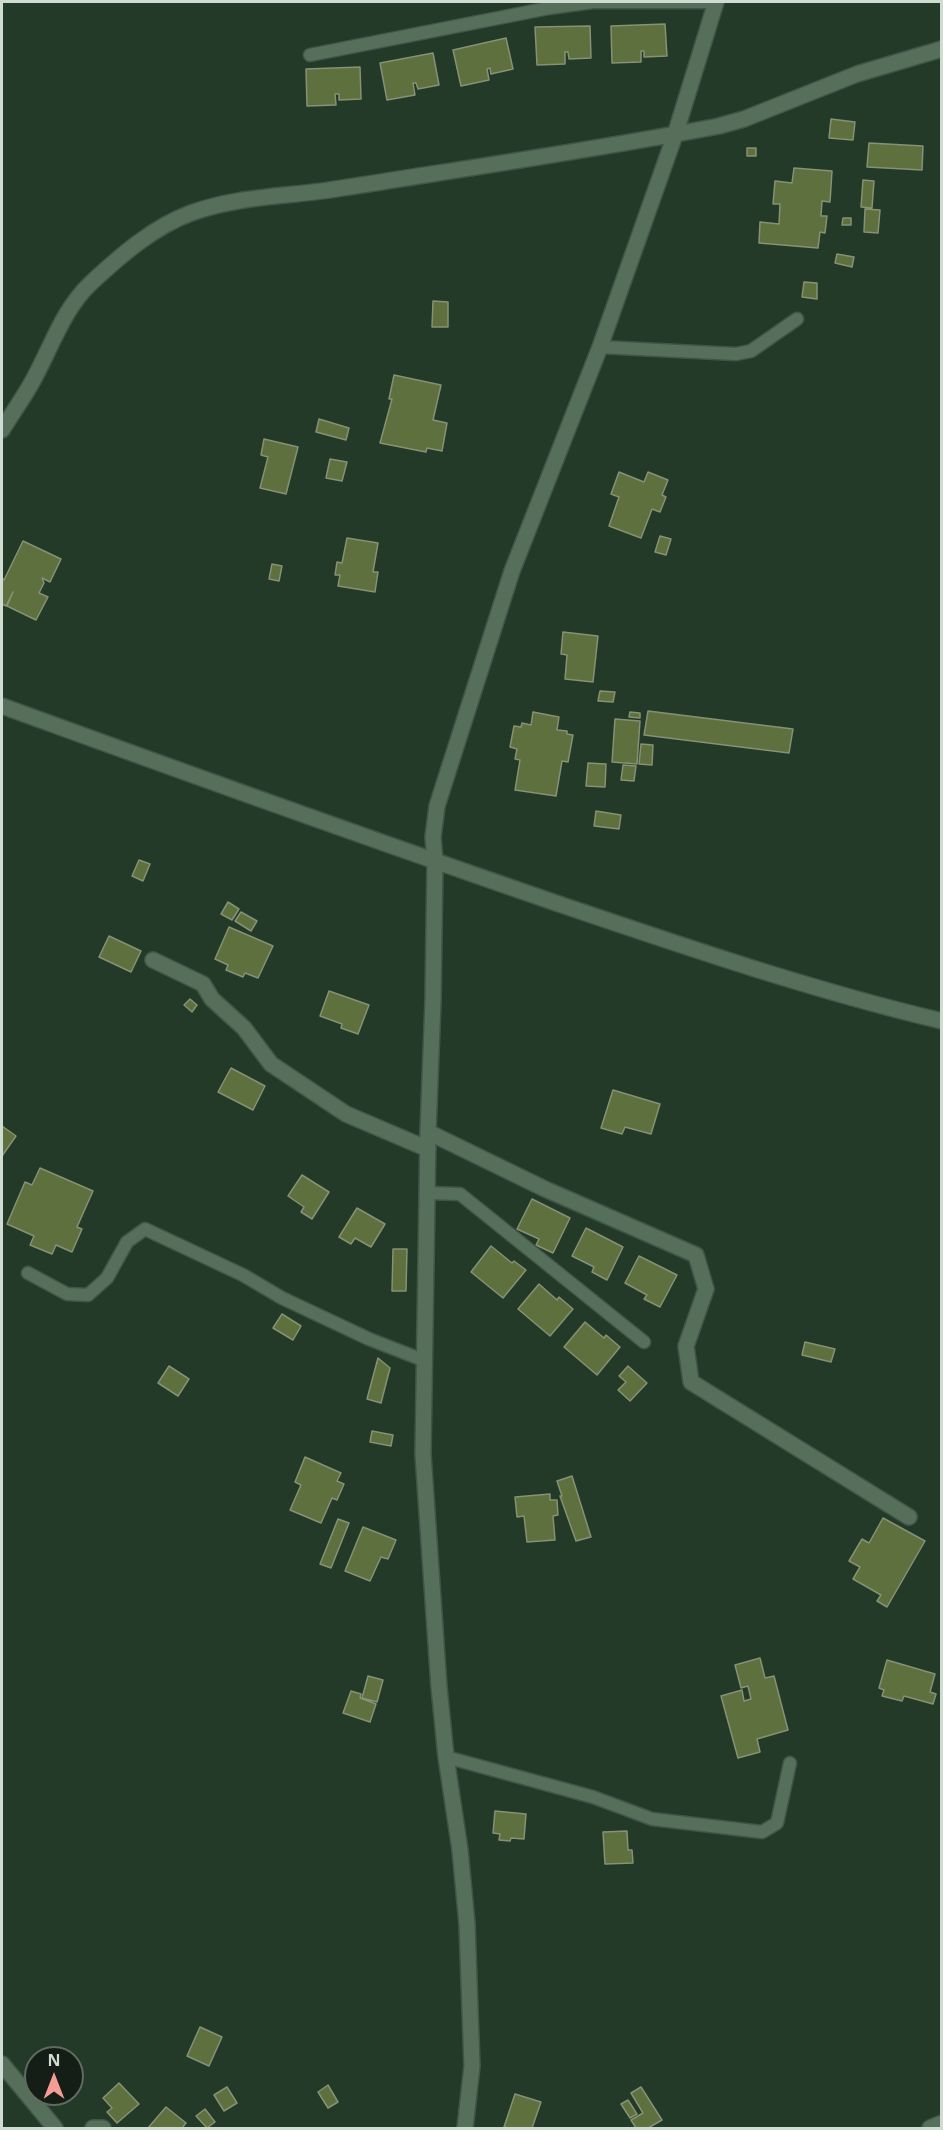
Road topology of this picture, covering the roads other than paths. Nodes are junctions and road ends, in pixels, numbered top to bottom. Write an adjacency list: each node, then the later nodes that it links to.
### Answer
1 (716, 2): 3 (lane); 4 (street)
2 (942, 49): 4 (street)
3 (310, 55)
4 (675, 135): 6 (street); 7 (street)
5 (797, 320): 6 (lane)
6 (600, 346): 9 (street)
7 (2, 430)
8 (2, 706): 9 (street)
9 (435, 862): 11 (street); 12 (street)
10 (153, 960): 13 (street)
11 (942, 1021)
12 (428, 1132): 13 (street); 18 (street)
13 (428, 1149): 14 (street)
14 (428, 1193): 16 (lane); 17 (street)
15 (28, 1273): 17 (lane)
16 (644, 1342)
17 (423, 1360): 19 (street)
18 (909, 1517)
19 (446, 1757): 20 (lane); 26 (street)
20 (790, 1763)
21 (2, 2064): 23 (street)
22 (942, 2123): 27 (street)
23 (55, 2128)
24 (93, 2128): 25 (street)
25 (103, 2128)
26 (465, 2128)
27 (930, 2128)

